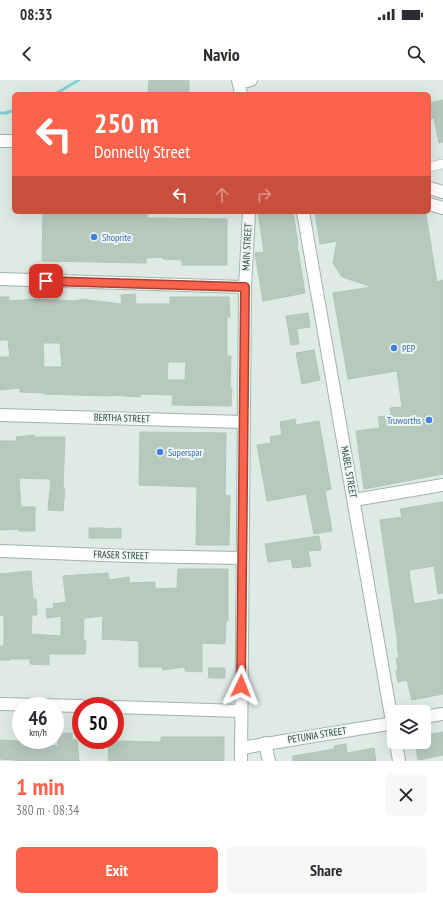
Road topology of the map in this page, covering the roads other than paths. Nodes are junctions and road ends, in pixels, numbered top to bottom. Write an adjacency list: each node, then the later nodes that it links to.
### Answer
1 (251, 80): 2 (street)
2 (240, 86)
3 (0, 141): 4 (street)
4 (12, 142)
5 (443, 164): 6 (street)
6 (431, 167)
7 (431, 189): 8 (street)
8 (443, 192)
9 (431, 205): 10 (street)
10 (443, 208)
11 (249, 214): 14 (street, MAIN STREET)
12 (303, 214): 18 (street, MABEL STREET)
13 (0, 279): 14 (street)
14 (245, 287): 16 (street, MAIN STREET)
15 (0, 414): 16 (street, BERTHA STREET)
16 (244, 422): 20 (street, MAIN STREET)
17 (443, 485): 18 (street)
18 (354, 500): 22 (street, MABEL STREET)
19 (0, 551): 20 (street, FRASER STREET)
20 (243, 558): 25 (street, MAIN STREET)
21 (0, 704): 23 (street)
22 (389, 705)
23 (72, 706)
24 (124, 707): 25 (street)
25 (241, 711): 30 (street, MAIN STREET)
26 (443, 714): 27 (street)
27 (431, 716)
28 (387, 727): 29 (street, PETUNIA STREET)
29 (266, 744): 30 (street, PETUNIA STREET); 33 (street)
30 (241, 748): 32 (street, MAIN STREET)
31 (397, 749): 34 (street)
32 (241, 761)
33 (269, 761)
34 (399, 761)

